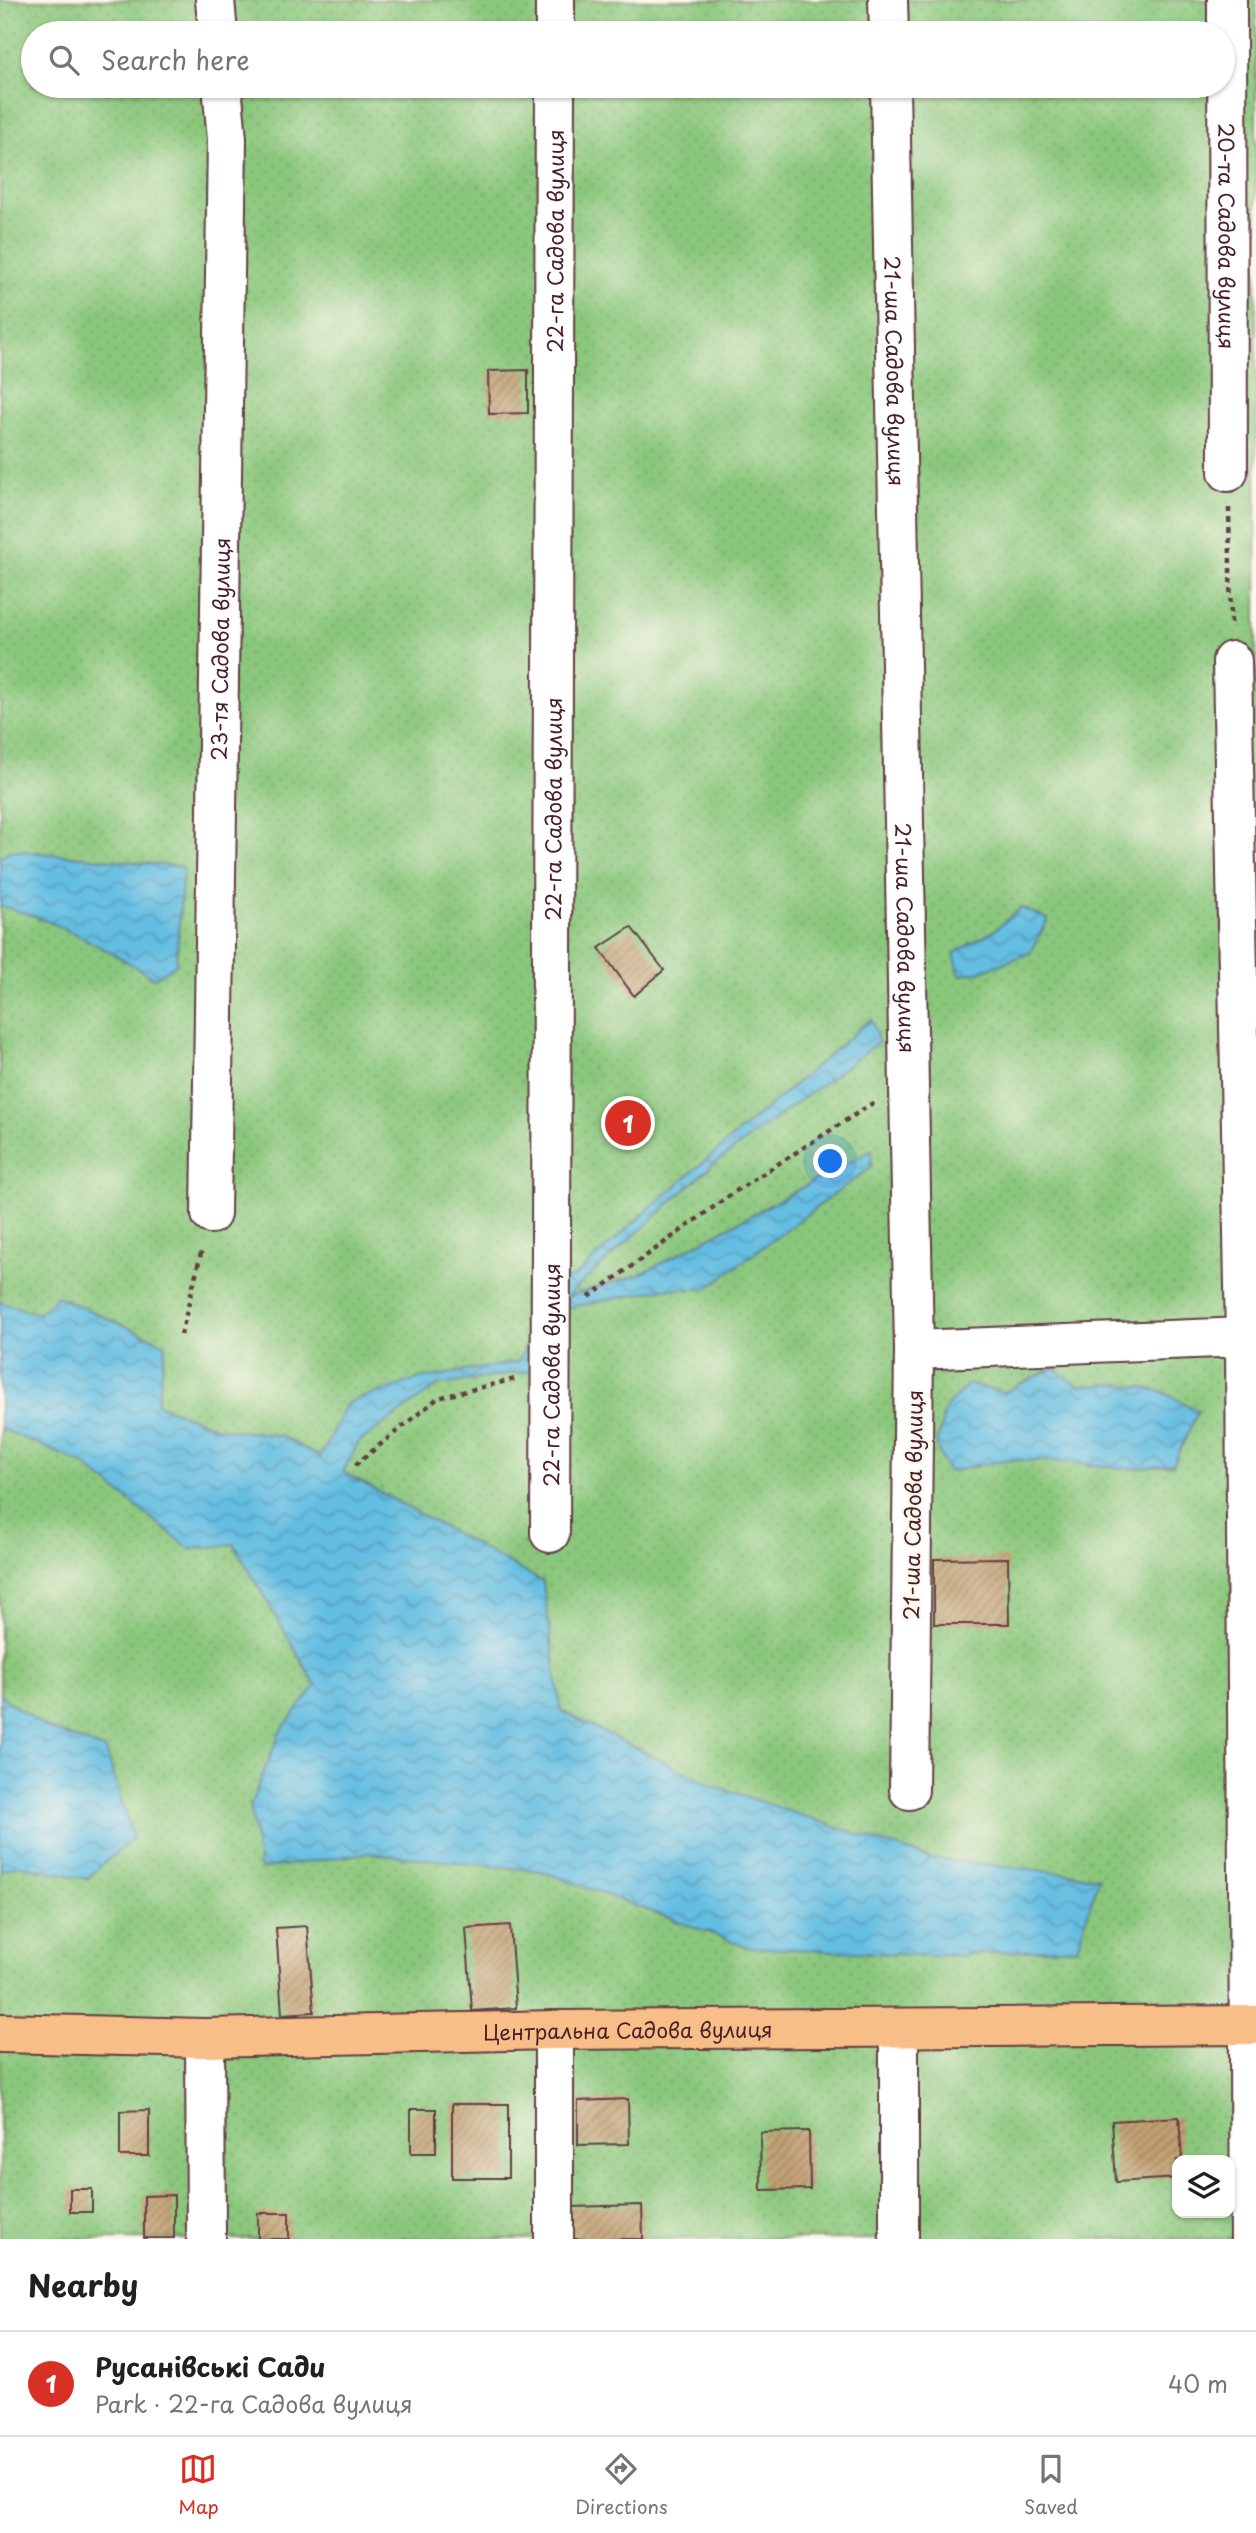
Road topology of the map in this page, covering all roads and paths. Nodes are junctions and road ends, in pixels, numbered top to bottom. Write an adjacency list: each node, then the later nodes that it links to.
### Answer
1 (215, 0): 5 (street)
2 (555, 0): 6 (street)
3 (888, 0): 7 (street)
4 (1227, 0): 8 (street, 20-та Садова вулиця)
5 (217, 21)
6 (555, 21)
7 (889, 21)
8 (1227, 21)
9 (223, 98): 18 (street, 23-тя Садова вулиця)
10 (555, 98): 23 (street, 22-га Садова вулиця)
11 (890, 98): 17 (street, 21-ша Садова вулиця)
12 (1227, 98): 13 (street, 20-та Садова вулиця)
13 (1228, 472)
14 (1229, 527): 15 (path)
15 (1231, 597)
16 (1232, 661): 21 (street)
17 (909, 1079): 19 (path); 22 (street, 21-ша Садова вулиця)
18 (211, 1214): 20 (path)
19 (604, 1284)
20 (181, 1335)
21 (1245, 1337): 22 (street); 27 (street)
22 (914, 1350): 26 (street, 21-ша Садова вулиця)
23 (550, 1370): 24 (path); 25 (street, 22-га Садова вулиця)
24 (355, 1465)
25 (550, 1533)
26 (909, 1790)
27 (1253, 2025): 28 (main road, Центральна Садова вулиця); 35 (street)
28 (900, 2029): 29 (main road, Центральна Садова вулиця); 34 (street)
29 (554, 2030): 31 (main road, Центральна Садова вулиця); 33 (street)
30 (0, 2034): 31 (main road, Центральна Садова вулиця)
31 (205, 2038): 32 (street)
32 (206, 2239)
33 (554, 2239)
34 (899, 2239)
35 (1250, 2239)

